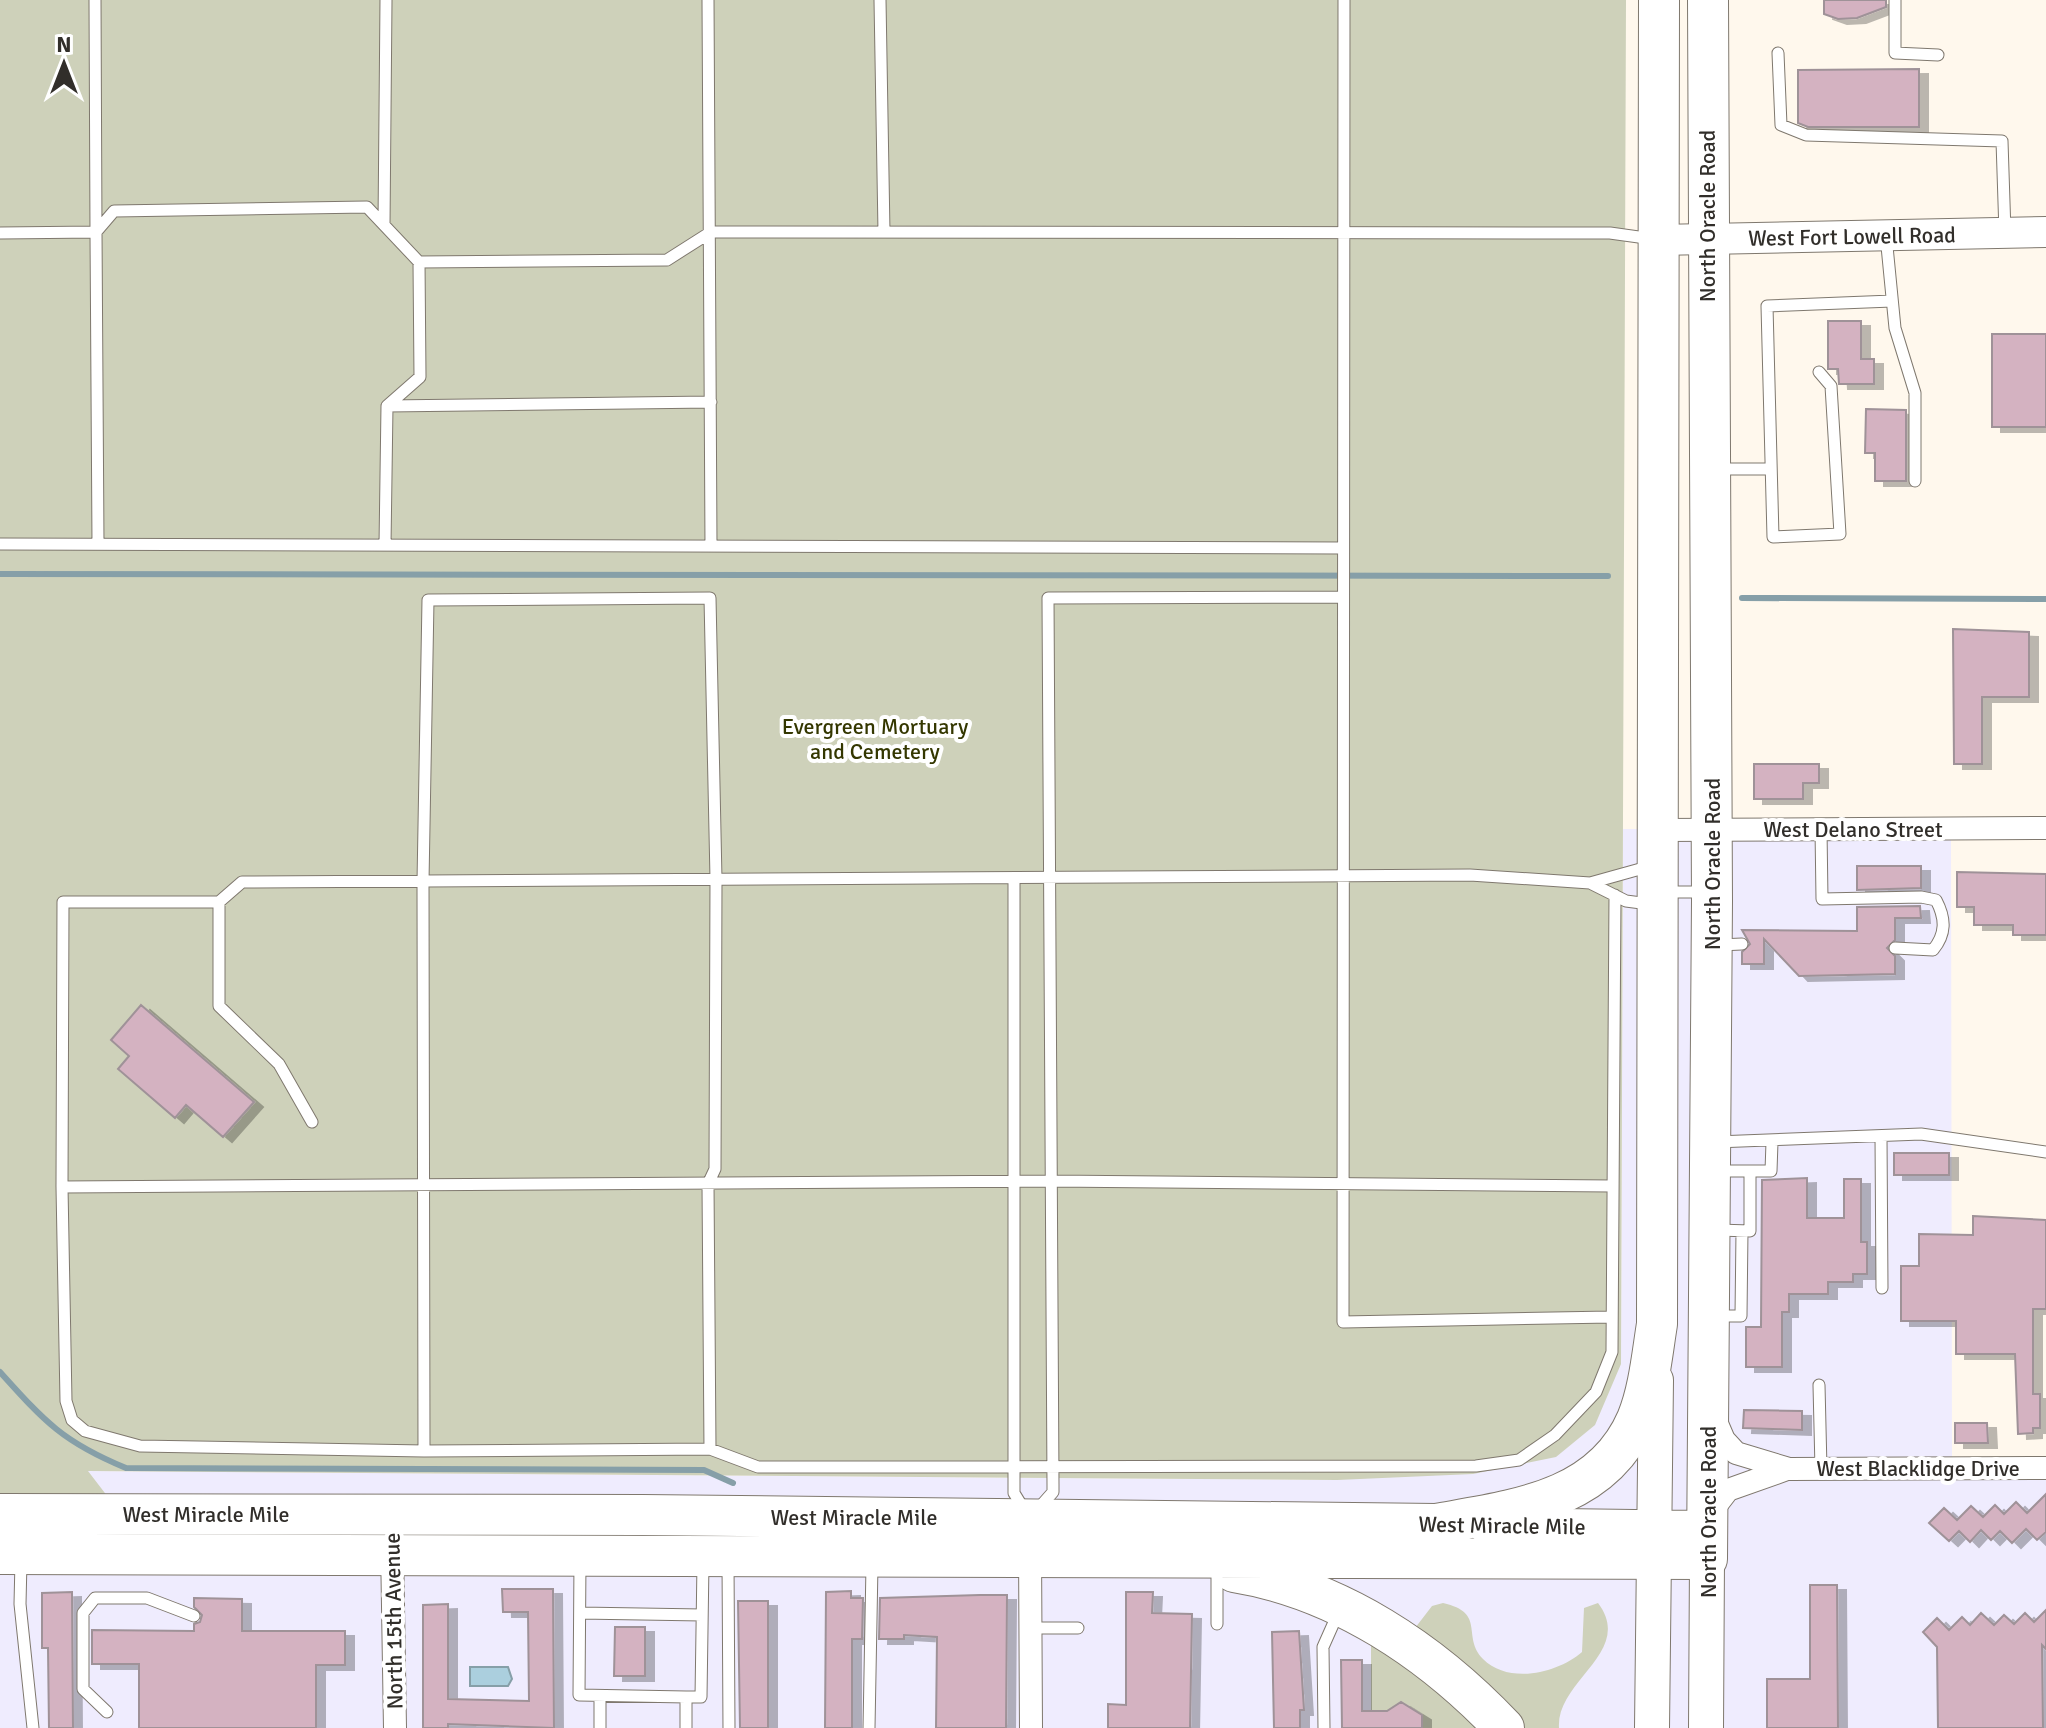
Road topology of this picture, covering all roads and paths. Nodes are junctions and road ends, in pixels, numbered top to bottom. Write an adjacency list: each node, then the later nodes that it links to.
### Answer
1 (95, 0): 12 (lane)
2 (386, 0): 11 (lane)
3 (708, 0): 13 (lane)
4 (880, 0): 14 (lane)
5 (1344, 0): 15 (lane)
6 (1659, 0): 21 (highway)
7 (1708, 0): 20 (highway, North Oracle Road)
8 (1895, 0): 10 (lane)
9 (1778, 53): 18 (lane)
10 (1938, 55)
11 (384, 225): 12 (lane); 22 (lane)
12 (96, 232): 17 (lane); 31 (lane)
13 (711, 232): 14 (lane); 22 (lane); 25 (lane)
14 (884, 232): 15 (lane)
15 (1342, 232): 21 (lane); 34 (lane)
16 (2046, 232): 18 (main road, West Fort Lowell Road)
17 (0, 233)
18 (2005, 233): 19 (main road, West Fort Lowell Road)
19 (1886, 236): 20 (main road, West Fort Lowell Road); 23 (lane)
20 (1707, 239): 21 (main road, West Fort Lowell Road); 27 (highway, North Oracle Road)
21 (1658, 240): 39 (highway)
22 (419, 262): 26 (lane)
23 (1892, 301): 28 (lane); 29 (lane)
24 (1819, 372): 28 (lane)
25 (711, 402): 26 (lane); 33 (lane)
26 (387, 406): 32 (lane)
27 (1709, 469): 28 (lane); 38 (highway, North Oracle Road)
28 (1771, 469)
29 (1915, 481)
30 (0, 544): 31 (lane)
31 (98, 544): 32 (lane)
32 (385, 545): 33 (lane)
33 (711, 546): 34 (lane)
34 (1343, 548): 35 (lane)
35 (1343, 597): 40 (lane); 42 (lane)
36 (2046, 828): 37 (street, West Delano Street)
37 (1821, 829): 38 (street, West Delano Street); 49 (lane)
38 (1712, 830): 39 (street, West Delano Street); 46 (highway, North Oracle Road)
39 (1660, 873): 45 (lane); 46 (lane); 47 (lane); 66 (highway)
40 (1342, 876): 42 (lane); 45 (lane); 58 (lane)
41 (1014, 878): 42 (lane); 43 (lane); 56 (lane)
42 (1052, 878): 57 (lane)
43 (716, 879): 44 (lane); 44 (lane); 59 (lane)
44 (423, 882): 48 (lane); 62 (lane)
45 (1590, 883): 47 (lane)
46 (1712, 892): 54 (highway, North Oracle Road)
47 (1615, 895): 60 (lane)
48 (219, 902): 50 (lane); 61 (lane)
49 (1895, 948)
50 (312, 1122)
51 (1881, 1136): 52 (lane); 53 (lane); 64 (lane)
52 (1772, 1142): 54 (lane); 55 (lane)
53 (2046, 1152)
54 (1710, 1157): 55 (lane); 63 (highway, North Oracle Road)
55 (1750, 1171): 63 (lane)
56 (1014, 1181): 57 (lane); 59 (lane); 71 (lane)
57 (1052, 1181): 58 (lane); 72 (lane)
58 (1342, 1183): 60 (lane); 65 (lane)
59 (708, 1184): 62 (lane); 69 (lane)
60 (1612, 1186): 65 (lane)
61 (62, 1187): 62 (lane); 70 (lane)
62 (422, 1187): 70 (lane)
63 (1726, 1230): 68 (highway, North Oracle Road)
64 (1882, 1288)
65 (1611, 1317): 72 (lane)
66 (1657, 1324): 78 (highway); 81 (main road)
67 (1819, 1385): 75 (lane)
68 (1708, 1403): 74 (street); 79 (highway, North Oracle Road)
69 (710, 1449): 70 (lane); 71 (lane)
70 (424, 1451)
71 (1015, 1464): 72 (lane); 80 (lane)
72 (1052, 1464): 80 (lane)
73 (2046, 1468): 75 (street, West Blacklidge Drive)
74 (1789, 1469): 75 (street, West Blacklidge Drive); 79 (street)
75 (1821, 1469)
76 (0, 1514): 77 (highway, West Miracle Mile)
77 (391, 1515): 80 (highway, West Miracle Mile); 83 (street, North 15th Avenue)
78 (1436, 1524): 80 (highway, West Miracle Mile); 81 (main road, West Miracle Mile)
79 (1708, 1534): 81 (highway, West Miracle Mile); 109 (main road, North Oracle Road)
80 (1030, 1538): 86 (highway, West Miracle Mile); 87 (highway, West Miracle Mile); 94 (street)
81 (1654, 1542): 87 (highway, West Miracle Mile); 108 (main road)
82 (10, 1554): 83 (highway, West Miracle Mile); 99 (lane)
83 (392, 1556): 84 (highway, West Miracle Mile); 100 (street, North 15th Avenue)
84 (580, 1556): 85 (highway, West Miracle Mile); 90 (lane)
85 (715, 1556): 86 (highway, West Miracle Mile); 91 (lane); 103 (lane)
86 (872, 1557): 104 (lane)
87 (1148, 1557): 88 (highway)
88 (1217, 1569): 89 (highway); 93 (lane)
89 (1341, 1607): 106 (lane); 107 (highway)
90 (580, 1613): 91 (lane); 96 (lane)
91 (702, 1615): 97 (lane)
92 (194, 1616): 98 (lane)
93 (1217, 1624)
94 (1030, 1628): 95 (lane); 105 (street)
95 (1078, 1628)
96 (600, 1696): 97 (lane); 101 (lane)
97 (686, 1697): 102 (lane)
98 (107, 1712)
99 (33, 1728)
100 (395, 1728)
101 (600, 1728)
102 (686, 1728)
103 (729, 1728)
104 (869, 1728)
105 (1031, 1728)
106 (1324, 1728)
107 (1504, 1728)
108 (1652, 1728)
109 (1706, 1728)

